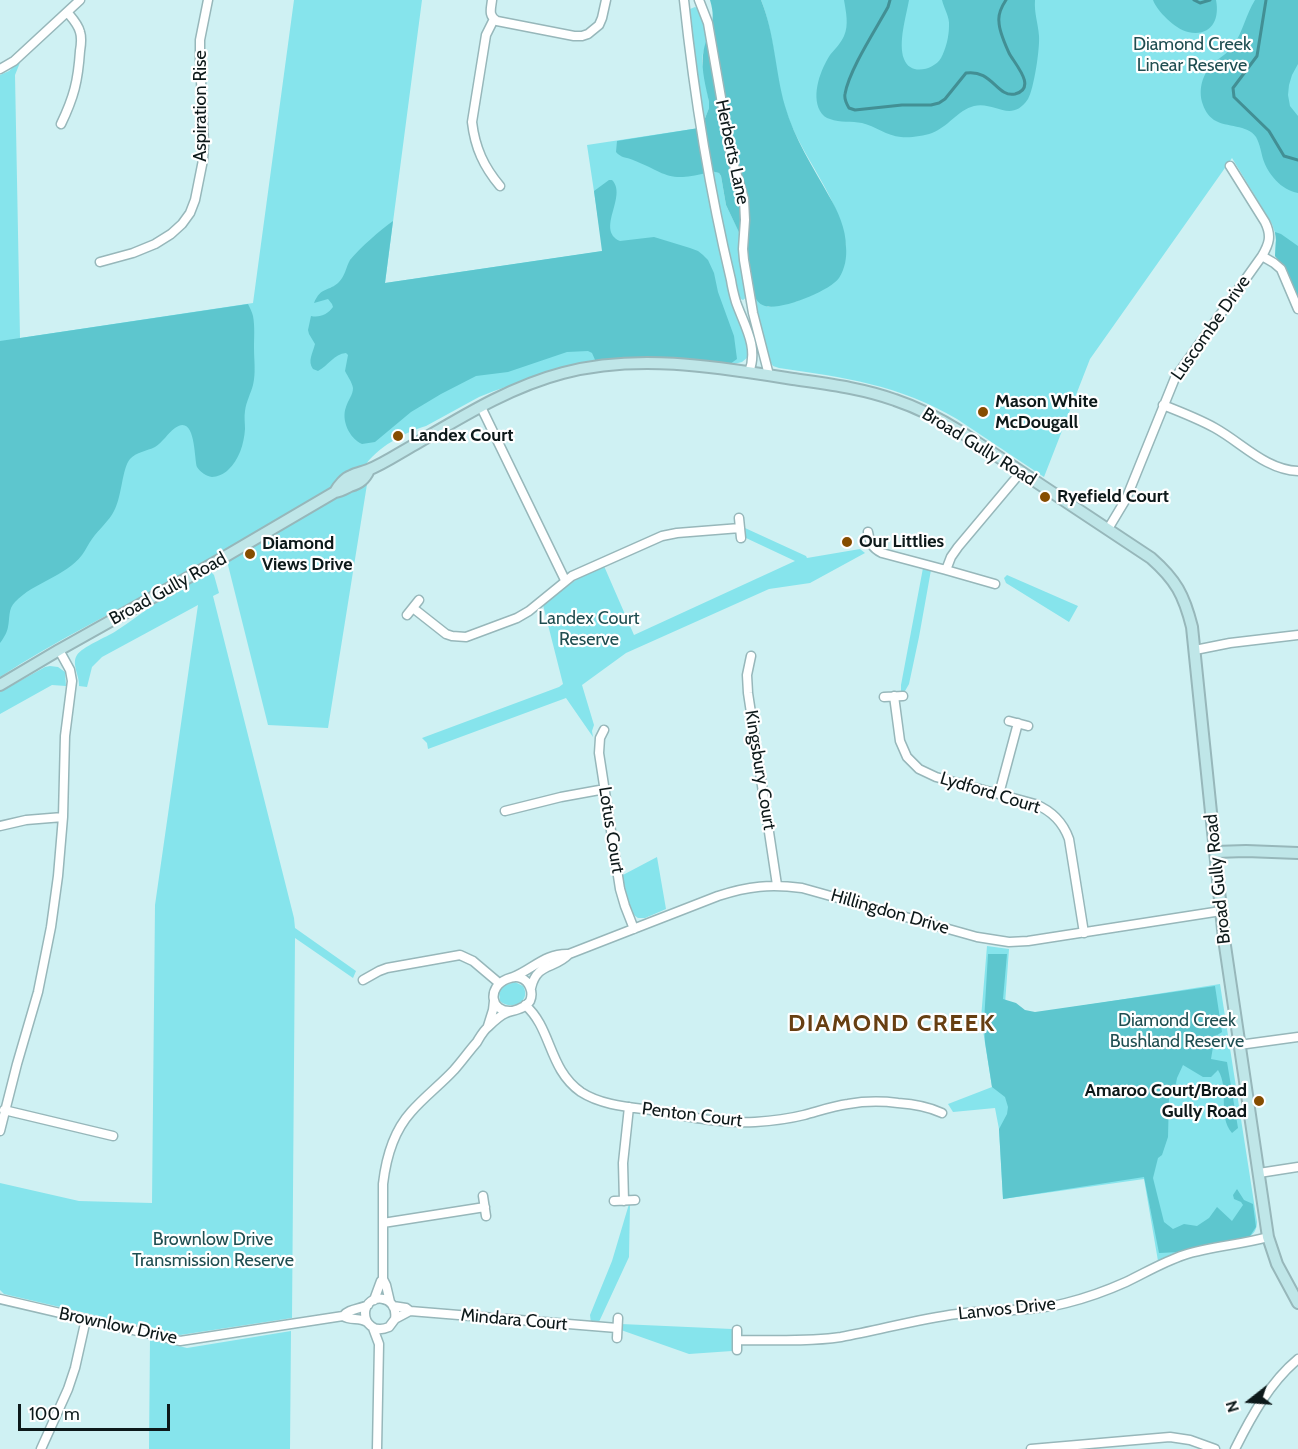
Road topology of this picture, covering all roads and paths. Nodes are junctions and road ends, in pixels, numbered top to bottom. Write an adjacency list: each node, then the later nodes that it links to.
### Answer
1 (80, 0): 8 (street)
2 (208, 0): 15 (street, Aspiration Rise)
3 (492, 0): 9 (street)
4 (606, 0): 9 (street)
5 (684, 0): 7 (street, Herberts Lane)
6 (701, 4): 7 (street); 16 (street, Herberts Lane)
7 (685, 11): 17 (street, Herberts Lane)
8 (67, 12): 10 (street); 11 (street)
9 (494, 19): 13 (street)
10 (0, 69)
11 (61, 123)
12 (1230, 166): 14 (street, Luscombe Drive)
13 (500, 186)
14 (1262, 256): 18 (street); 21 (street, Luscombe Drive)
15 (100, 261)
16 (751, 298): 17 (street); 20 (street, Herberts Lane)
17 (735, 300): 19 (street, Herberts Lane)
18 (1298, 309)
19 (749, 372): 20 (street, Broad Gully Road); 22 (street, Broad Gully Road)
20 (769, 375): 24 (street, Broad Gully Road)
21 (1163, 405): 23 (street); 25 (street, Luscombe Drive)
22 (481, 406): 29 (street); 35 (street, Broad Gully Road)
23 (1298, 471)
24 (1021, 472): 25 (street, Broad Gully Road); 28 (street)
25 (1108, 529): 36 (street, Broad Gully Road)
26 (868, 532): 28 (street)
27 (741, 538): 29 (street)
28 (946, 570): 30 (street)
29 (566, 580): 32 (street)
30 (995, 584)
31 (419, 600): 32 (street)
32 (413, 608): 33 (street)
33 (407, 615)
34 (1298, 635): 36 (street)
35 (59, 650): 38 (street, Broad Gully Road); 45 (street)
36 (1195, 650): 47 (street, Broad Gully Road)
37 (751, 656): 49 (street, Kingsbury Court)
38 (0, 685)
39 (884, 697): 43 (street, Lydford Court)
40 (1028, 726): 43 (street)
41 (604, 730): 42 (street, Lotus Court)
42 (605, 789): 44 (street); 51 (street, Lotus Court)
43 (999, 794): 52 (street, Lydford Court)
44 (505, 811)
45 (63, 817): 46 (street); 65 (street)
46 (0, 826)
47 (1215, 852): 48 (street); 50 (street, Broad Gully Road)
48 (1298, 853)
49 (777, 885): 51 (street, Hillingdon Drive); 52 (street, Hillingdon Drive)
50 (1221, 911): 52 (street, Hillingdon Drive); 63 (street, Broad Gully Road)
51 (634, 929): 53 (street, Hillingdon Drive)
52 (1084, 933)
53 (569, 954): 54 (street, Hillingdon Drive); 57 (street, Hillingdon Drive)
54 (513, 977): 56 (street); 57 (street)
55 (363, 980): 56 (street)
56 (499, 983): 58 (street)
57 (531, 988): 59 (street)
58 (494, 1001): 60 (street); 61 (street)
59 (525, 1005): 60 (street); 64 (street, Penton Court)
60 (511, 1011): 61 (street)
61 (488, 1026): 75 (street)
62 (1298, 1036): 63 (street)
63 (1239, 1045): 70 (street, Broad Gully Road)
64 (629, 1107): 66 (street, Penton Court); 74 (street)
65 (4, 1110): 67 (street); 68 (street)
66 (942, 1113)
67 (0, 1131)
68 (112, 1136)
69 (1298, 1167): 70 (street)
70 (1259, 1173): 76 (street, Broad Gully Road)
71 (483, 1196): 75 (street)
72 (634, 1200): 74 (street)
73 (614, 1201): 74 (street)
74 (624, 1201)
75 (383, 1223): 77 (street)
76 (1268, 1237): 80 (street, Broad Gully Road); 90 (street, Lanvos Drive)
77 (383, 1279): 79 (street); 81 (street)
78 (0, 1299): 85 (street, Brownlow Drive)
79 (371, 1302): 81 (street); 83 (street, Brownlow Drive); 87 (street)
80 (1298, 1303)
81 (392, 1304): 82 (street, Mindara Court); 86 (street)
82 (410, 1311): 86 (street); 89 (street, Mindara Court)
83 (343, 1316): 85 (street, Brownlow Drive); 87 (street, Brownlow Drive)
84 (618, 1318): 89 (street)
85 (86, 1319): 94 (street)
86 (395, 1319): 88 (street)
87 (370, 1325): 88 (street); 92 (street)
88 (389, 1327): 92 (street)
89 (617, 1328): 91 (street)
90 (737, 1330)
91 (617, 1338)
92 (379, 1344): 95 (street)
93 (1298, 1359): 98 (street)
94 (41, 1449)
95 (377, 1449)
96 (1031, 1449): 97 (street)
97 (1215, 1449)
98 (1236, 1449)

